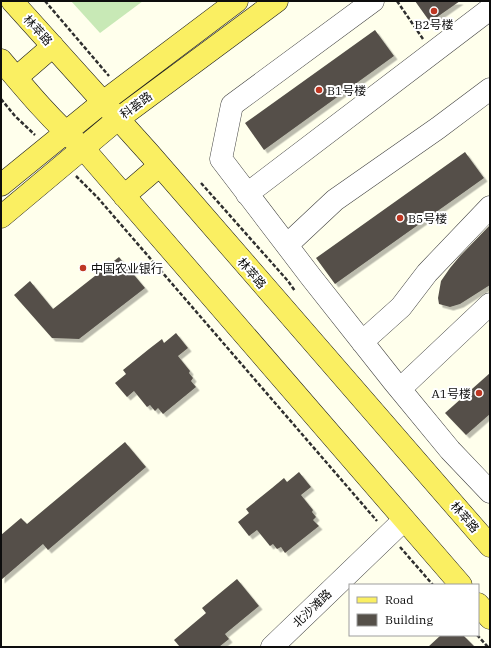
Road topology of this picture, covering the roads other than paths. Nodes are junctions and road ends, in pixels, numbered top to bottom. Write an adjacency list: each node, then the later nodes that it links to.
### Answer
1 (12, 1): 6 (main road, 林萃路)
2 (237, 1): 10 (main road, 科荟路)
3 (277, 1): 11 (main road, 科荟路)
4 (373, 1): 16 (street)
5 (490, 9): 16 (street)
6 (53, 46): 8 (main road); 10 (main road, 林萃路)
7 (1, 60): 8 (main road)
8 (16, 78): 12 (main road)
9 (490, 89): 20 (street)
10 (103, 102): 11 (main road, 林萃路); 12 (main road, 科荟路)
11 (118, 119): 13 (main road, 科荟路); 14 (main road, 林萃路)
12 (65, 132): 13 (main road); 15 (main road, 科荟路)
13 (83, 148): 17 (main road); 19 (main road, 科荟路)
14 (159, 166): 17 (main road); 26 (main road, 林萃路)
15 (1, 185)
16 (247, 194): 20 (street)
17 (124, 196): 25 (main road)
18 (490, 207): 22 (street)
19 (1, 216)
20 (287, 245): 22 (street)
21 (490, 304): 23 (street)
22 (362, 342): 23 (street)
23 (400, 389): 24 (street)
24 (489, 490)
25 (397, 527): 27 (main road); 30 (street, 北沙滩路)
26 (490, 546)
27 (460, 584)
28 (479, 605): 29 (main road)
29 (490, 618)
30 (272, 647)

